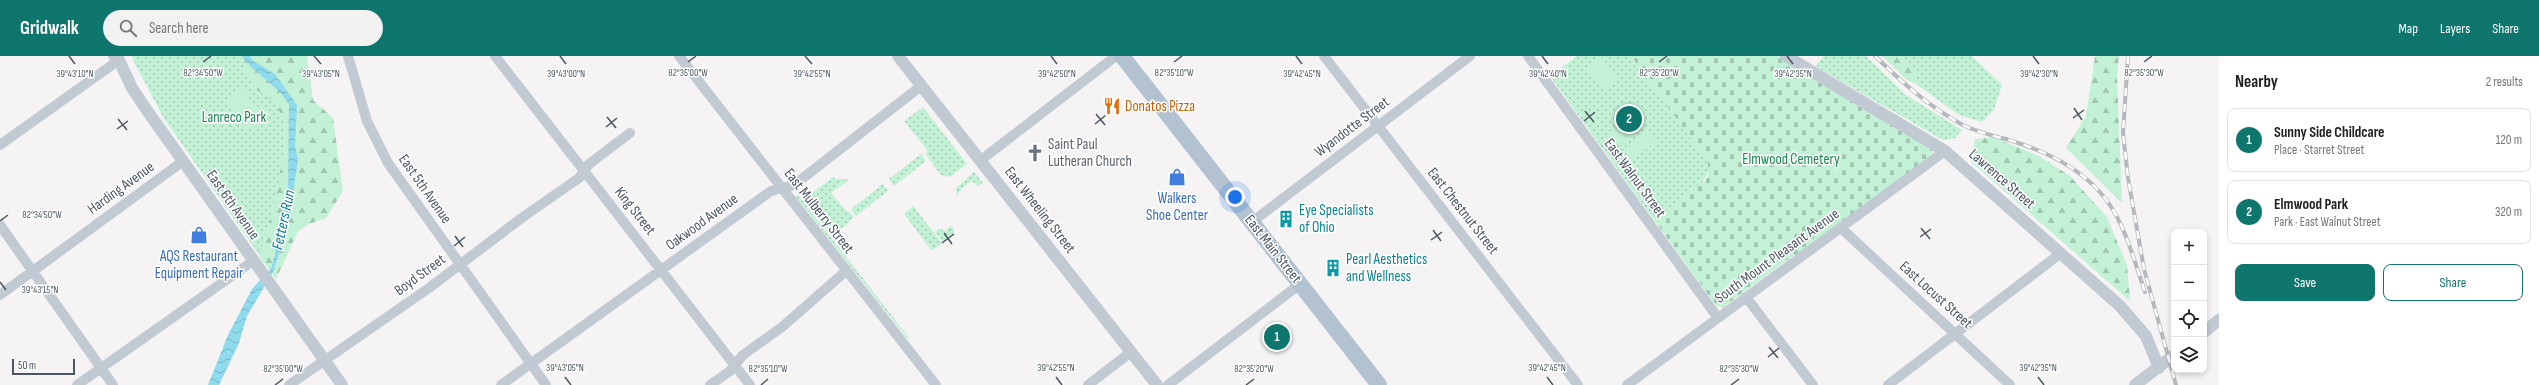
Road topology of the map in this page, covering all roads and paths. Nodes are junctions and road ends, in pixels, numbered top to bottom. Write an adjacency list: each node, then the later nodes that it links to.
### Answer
1 (348, 56): 26 (street, East 5th Avenue)
2 (495, 56): 19 (street, King Street)
3 (679, 56): 20 (street, East Mulberry Street)
4 (898, 56): 12 (street, East Wheeling Street)
5 (1116, 56): 17 (street)
6 (1122, 56): 21 (main road, East Main Street)
7 (1324, 56): 13 (street, East Chestnut Street)
8 (1470, 56): 13 (street, Wyandotte Street)
9 (1528, 56): 33 (street, East Walnut Street)
10 (1786, 56): 16 (street, Lawrence Street)
11 (116, 57): 15 (street); 18 (street, East 6th Avenue)
12 (921, 86): 17 (street, East Wheeling Street); 20 (street, Oakwood Avenue)
13 (1378, 126): 21 (street, Wyandotte Street); 57 (street, East Chestnut Street)
14 (630, 133): 19 (street, Boyd Street)
15 (0, 145)
16 (1944, 151): 23 (street, South Mount Pleasant Avenue); 24 (street, Lawrence Street)
17 (981, 160): 37 (street, East Wheeling Street)
18 (182, 162): 25 (street, East 6th Avenue); 27 (street, Harding Avenue)
19 (584, 170): 26 (street, Boyd Street); 28 (street, King Street)
20 (782, 189): 28 (street, Oakwood Avenue); 29 (street, East Mulberry Street)
21 (1252, 222): 30 (main road, East Main Street)
22 (0, 225): 27 (street)
23 (1841, 228): 32 (street, South Mount Pleasant Avenue); 36 (street, East Locust Street)
24 (2061, 253): 36 (street); 43 (street, Lawrence Street)
25 (255, 264): 39 (street, East 6th Avenue); 42 (street)
26 (460, 264): 39 (street, Boyd Street); 40 (street, East 5th Avenue)
27 (33, 270): 31 (street, Harding Avenue); 42 (street)
28 (662, 270): 40 (street, Oakwood Avenue); 41 (street, King Street)
29 (846, 272): 41 (street); 52 (street, East Mulberry Street)
30 (1300, 284): 55 (street); 56 (main road, East Main Street)
31 (0, 295)
32 (1746, 297): 33 (street, South Mount Pleasant Avenue); 59 (street)
33 (1718, 318): 58 (street, South Mount Pleasant Avenue)
34 (2219, 320): 35 (street)
35 (2207, 330)
36 (1957, 334): 60 (street); 61 (street, East Locust Street)
37 (1130, 352): 53 (street); 54 (street, East Wheeling Street)
38 (2171, 358): 43 (street)
39 (324, 360): 46 (street, Boyd Street); 47 (street, East 6th Avenue)
40 (530, 364): 48 (street, Oakwood Avenue); 49 (street, East 5th Avenue)
41 (736, 364): 50 (street); 51 (street, King Street)
42 (102, 368): 44 (street); 45 (street)
43 (2159, 368): 62 (street)
44 (77, 385)
45 (113, 385)
46 (288, 385)
47 (342, 385)
48 (501, 385)
49 (546, 385)
50 (710, 385)
51 (750, 385)
52 (936, 385)
53 (1088, 385)
54 (1157, 385)
55 (1168, 385)
56 (1379, 385)
57 (1578, 385)
58 (1627, 385)
59 (1813, 385)
60 (1888, 385)
61 (2010, 385)
62 (2135, 385)

